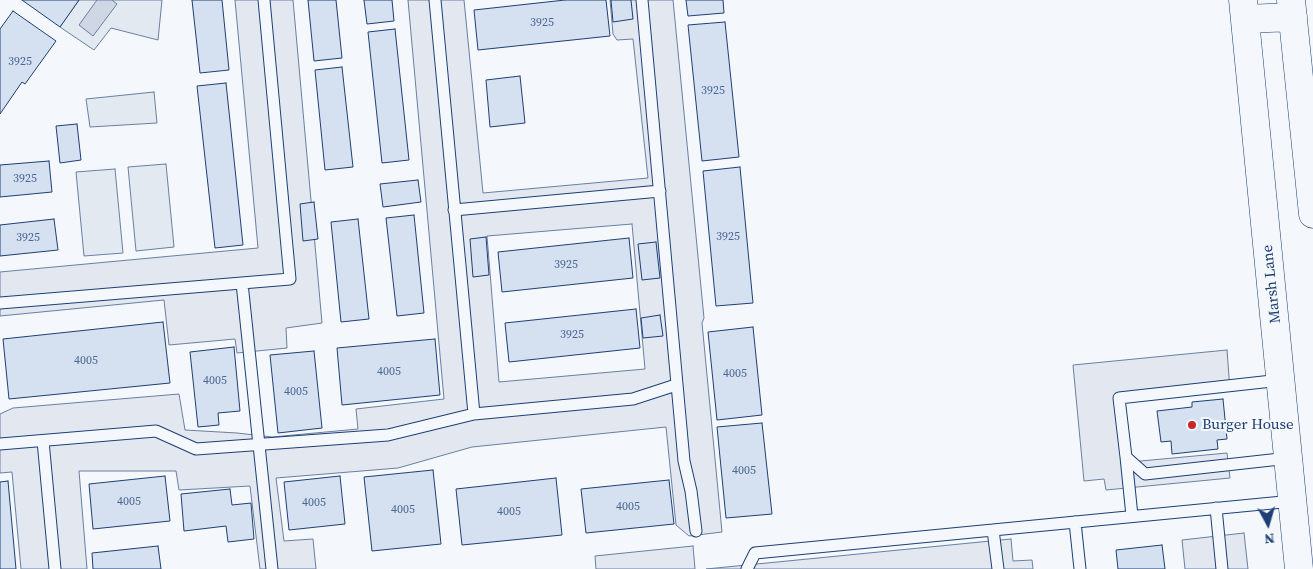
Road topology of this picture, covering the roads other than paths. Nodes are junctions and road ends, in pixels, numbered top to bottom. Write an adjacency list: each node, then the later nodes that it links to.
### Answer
1 (264, 0): 9 (lane)
2 (435, 0): 7 (lane)
3 (642, 0): 6 (lane)
4 (1292, 9): 5 (main road); 8 (main road)
5 (1244, 10): 11 (main road, Marsh Lane)
6 (660, 191): 7 (lane); 12 (lane)
7 (454, 210): 13 (lane)
8 (1313, 214)
9 (242, 283): 10 (lane); 16 (lane)
10 (0, 303)
11 (1282, 380): 17 (lane); 18 (main road, Marsh Lane)
12 (676, 385): 13 (lane); 24 (lane)
13 (474, 414): 16 (lane)
14 (43, 441): 15 (lane); 16 (lane); 25 (lane)
15 (0, 444)
16 (259, 444): 26 (lane)
17 (1126, 457): 18 (lane); 21 (lane)
18 (1289, 458): 19 (main road, Marsh Lane)
19 (1293, 501): 20 (lane); 31 (main road, Marsh Lane)
20 (1216, 508): 21 (lane); 30 (lane)
21 (1132, 516): 22 (lane)
22 (1075, 522): 23 (lane); 29 (lane)
23 (993, 530): 27 (lane); 28 (lane)
24 (696, 532)
25 (55, 569)
26 (272, 569)
27 (747, 569)
28 (998, 569)
29 (1080, 569)
30 (1222, 569)
31 (1299, 569)

